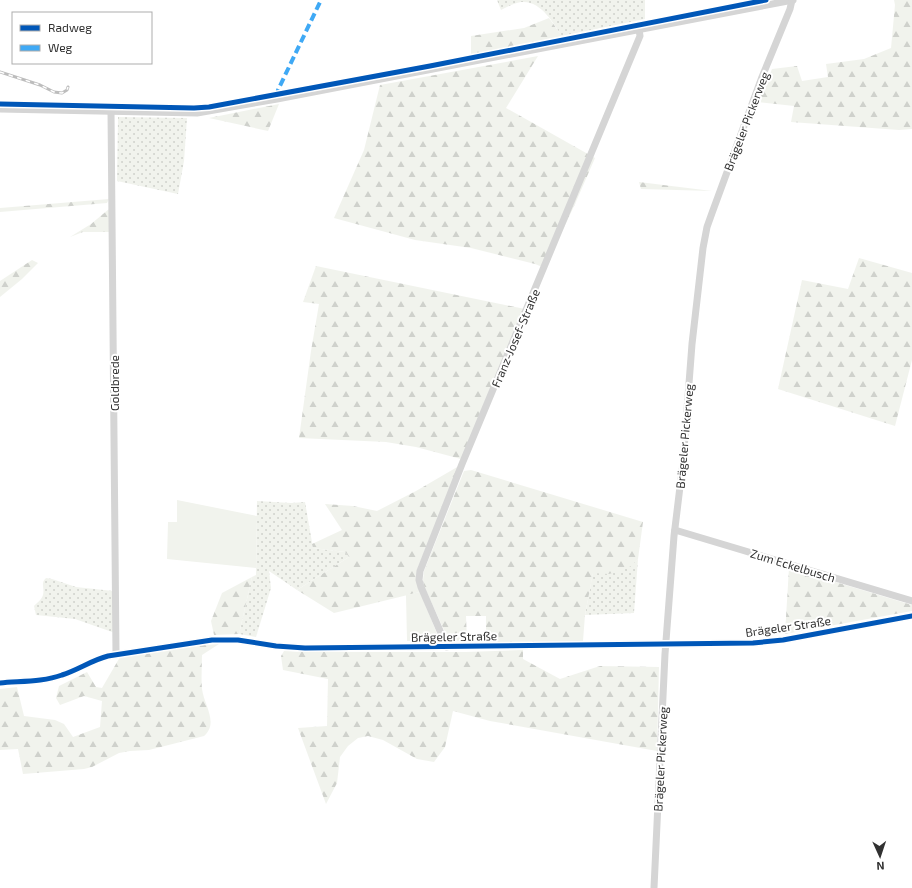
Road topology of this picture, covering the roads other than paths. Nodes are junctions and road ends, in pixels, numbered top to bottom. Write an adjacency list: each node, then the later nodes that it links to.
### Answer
1 (792, 0): 2 (street); 5 (street, Brägeler Pickerweg)
2 (640, 29): 4 (street); 9 (street, Franz-Josef-Straße)
3 (0, 109): 4 (street)
4 (111, 112): 10 (street, Goldbrede)
5 (675, 530): 6 (street, Zum Eckelbusch); 8 (street, Brägeler Pickerweg)
6 (912, 601)
7 (912, 616): 8 (street, Brägeler Straße)
8 (666, 644): 9 (street, Brägeler Straße); 12 (street, Brägeler Pickerweg)
9 (447, 647): 10 (street, Brägeler Straße)
10 (116, 654): 11 (street, Brägeler Straße)
11 (0, 683)
12 (654, 888)

